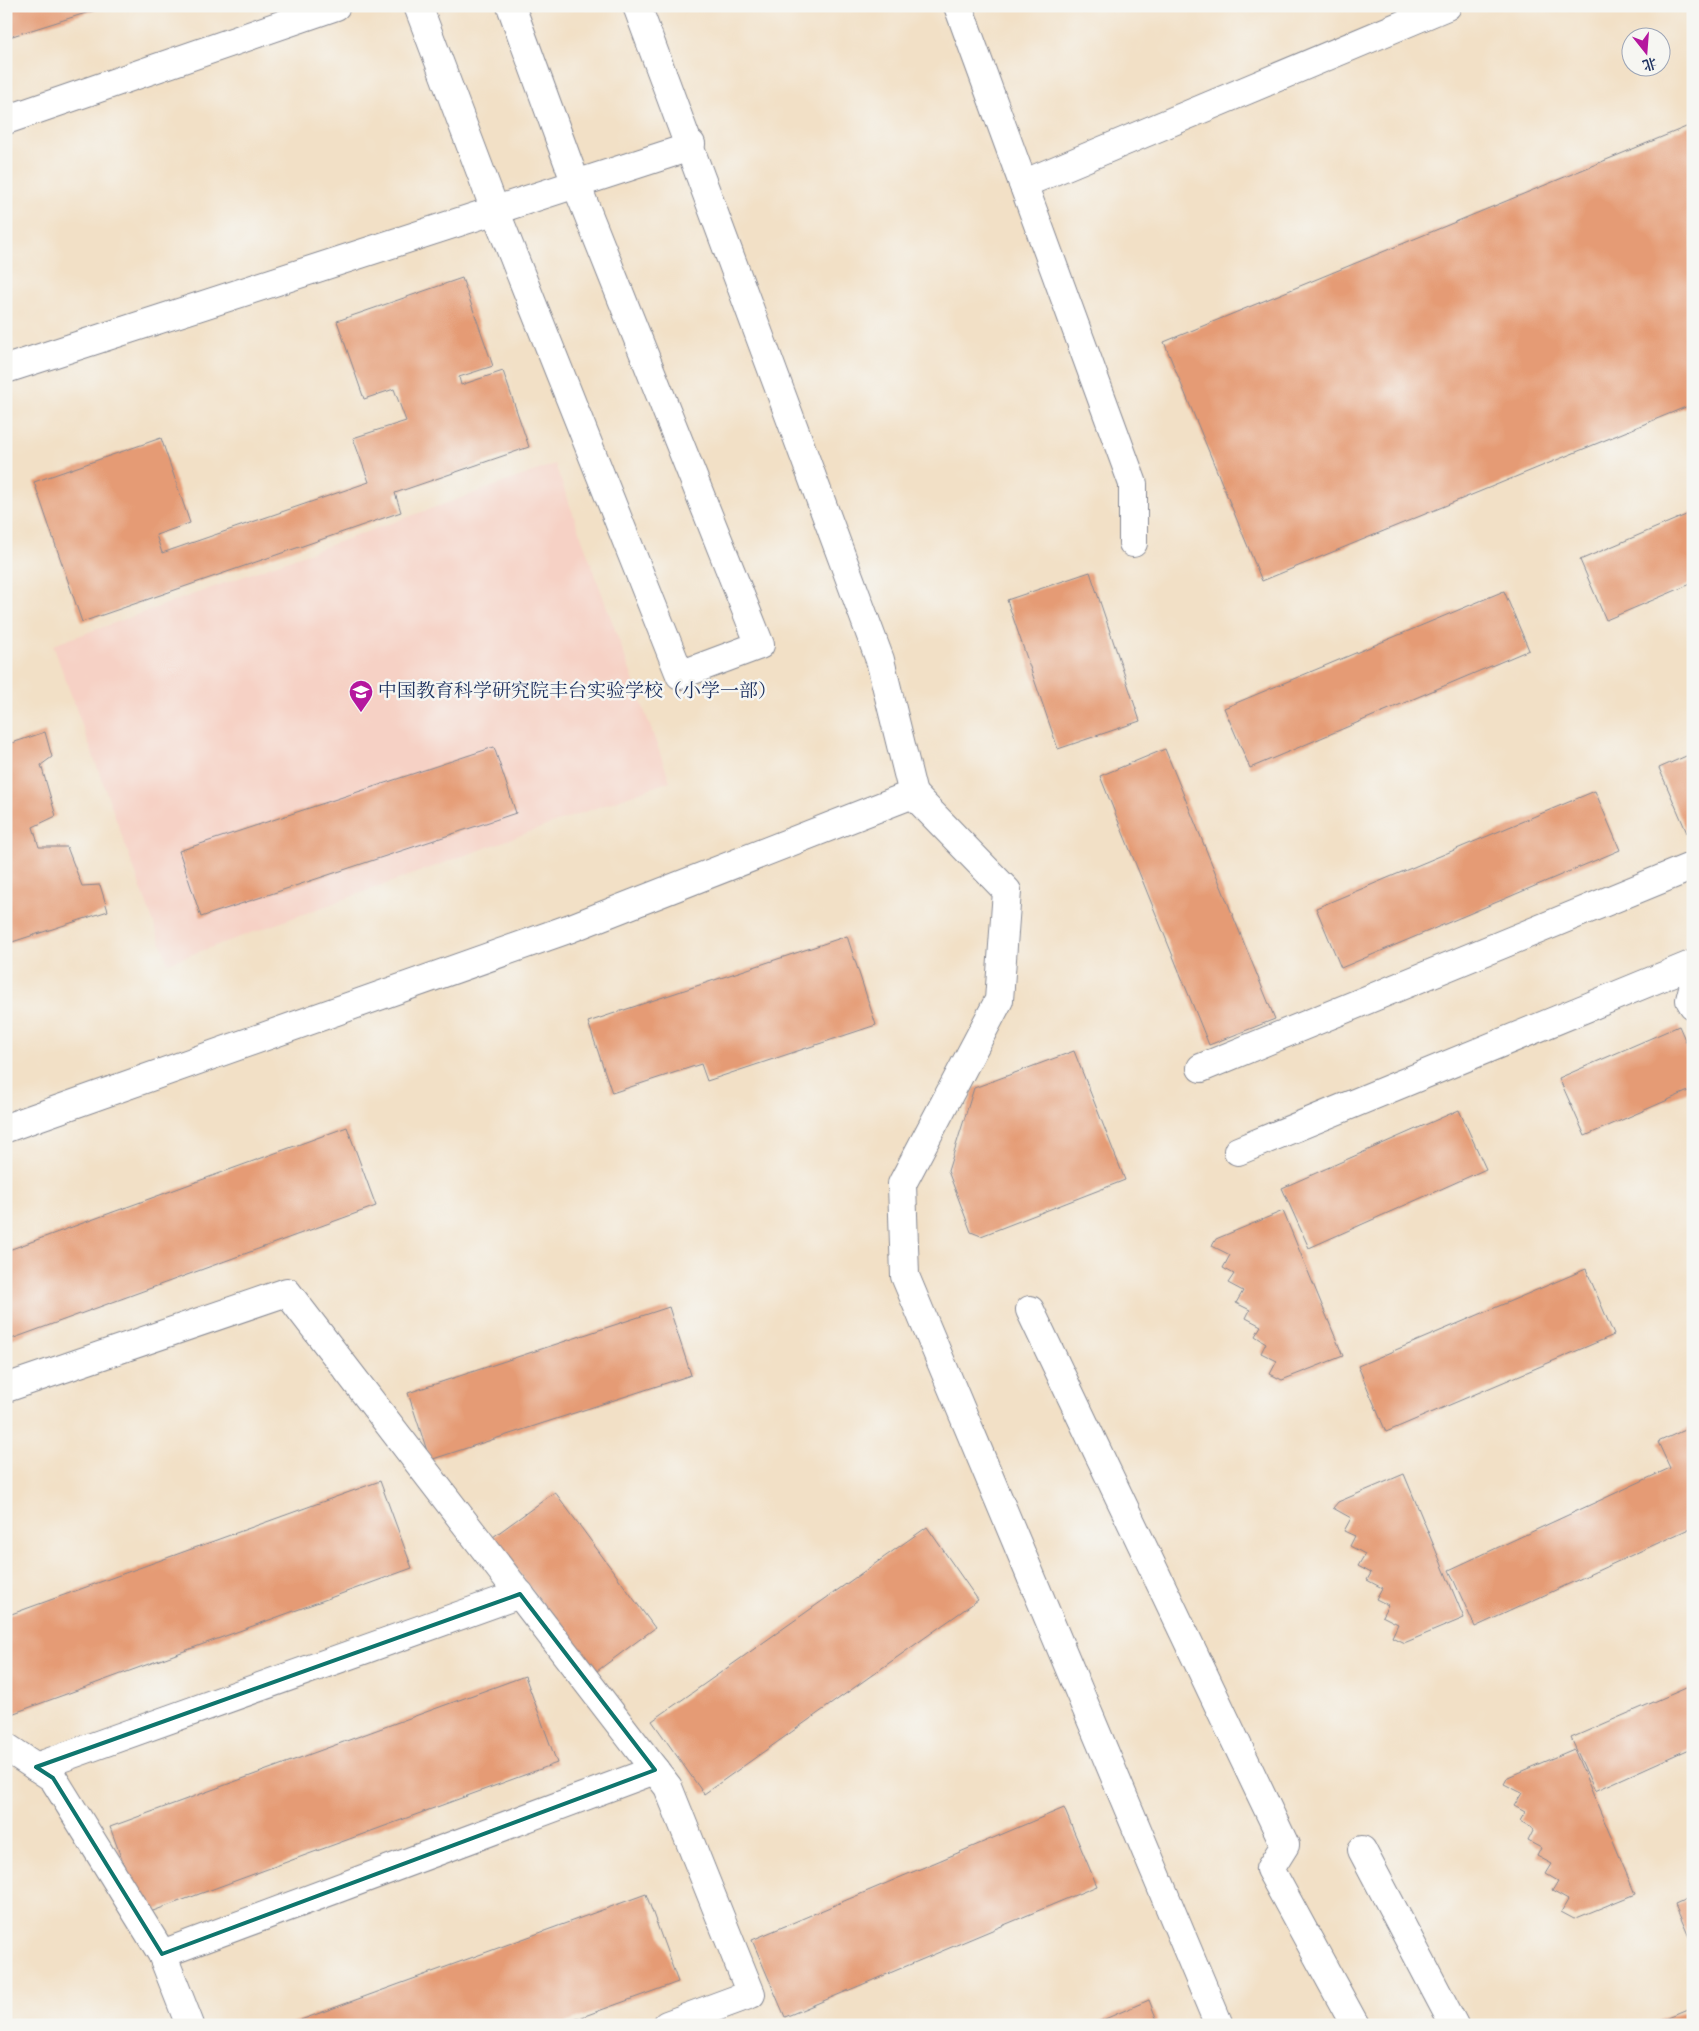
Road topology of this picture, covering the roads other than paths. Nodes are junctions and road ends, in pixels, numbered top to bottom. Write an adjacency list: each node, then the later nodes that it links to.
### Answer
1 (336, 6): 7 (street)
2 (418, 6): 11 (street)
3 (511, 6): 9 (street)
4 (637, 6): 8 (street)
5 (958, 6): 10 (street)
6 (1447, 6): 10 (street)
7 (6, 120)
8 (690, 146): 9 (street); 14 (street)
9 (576, 184): 11 (street); 11 (street)
10 (1023, 184): 13 (street)
11 (495, 210): 12 (street)
12 (6, 369)
13 (1133, 543)
14 (913, 794): 20 (street); 32 (street)
15 (1693, 866): 19 (street)
16 (1693, 964): 21 (street)
17 (1693, 988): 18 (street)
18 (1693, 1004)
19 (1201, 1068)
20 (6, 1128)
21 (1238, 1150)
22 (1030, 1310): 33 (street)
23 (6, 1388): 24 (street)
24 (520, 1594): 26 (street); 27 (street)
25 (6, 1747): 26 (street)
26 (36, 1767): 29 (street)
27 (655, 1770): 29 (street); 31 (street)
28 (1362, 1850): 34 (street)
29 (162, 1954): 30 (street)
30 (190, 2025)
31 (667, 2025)
32 (1219, 2025)
33 (1354, 2025)
34 (1454, 2025)

